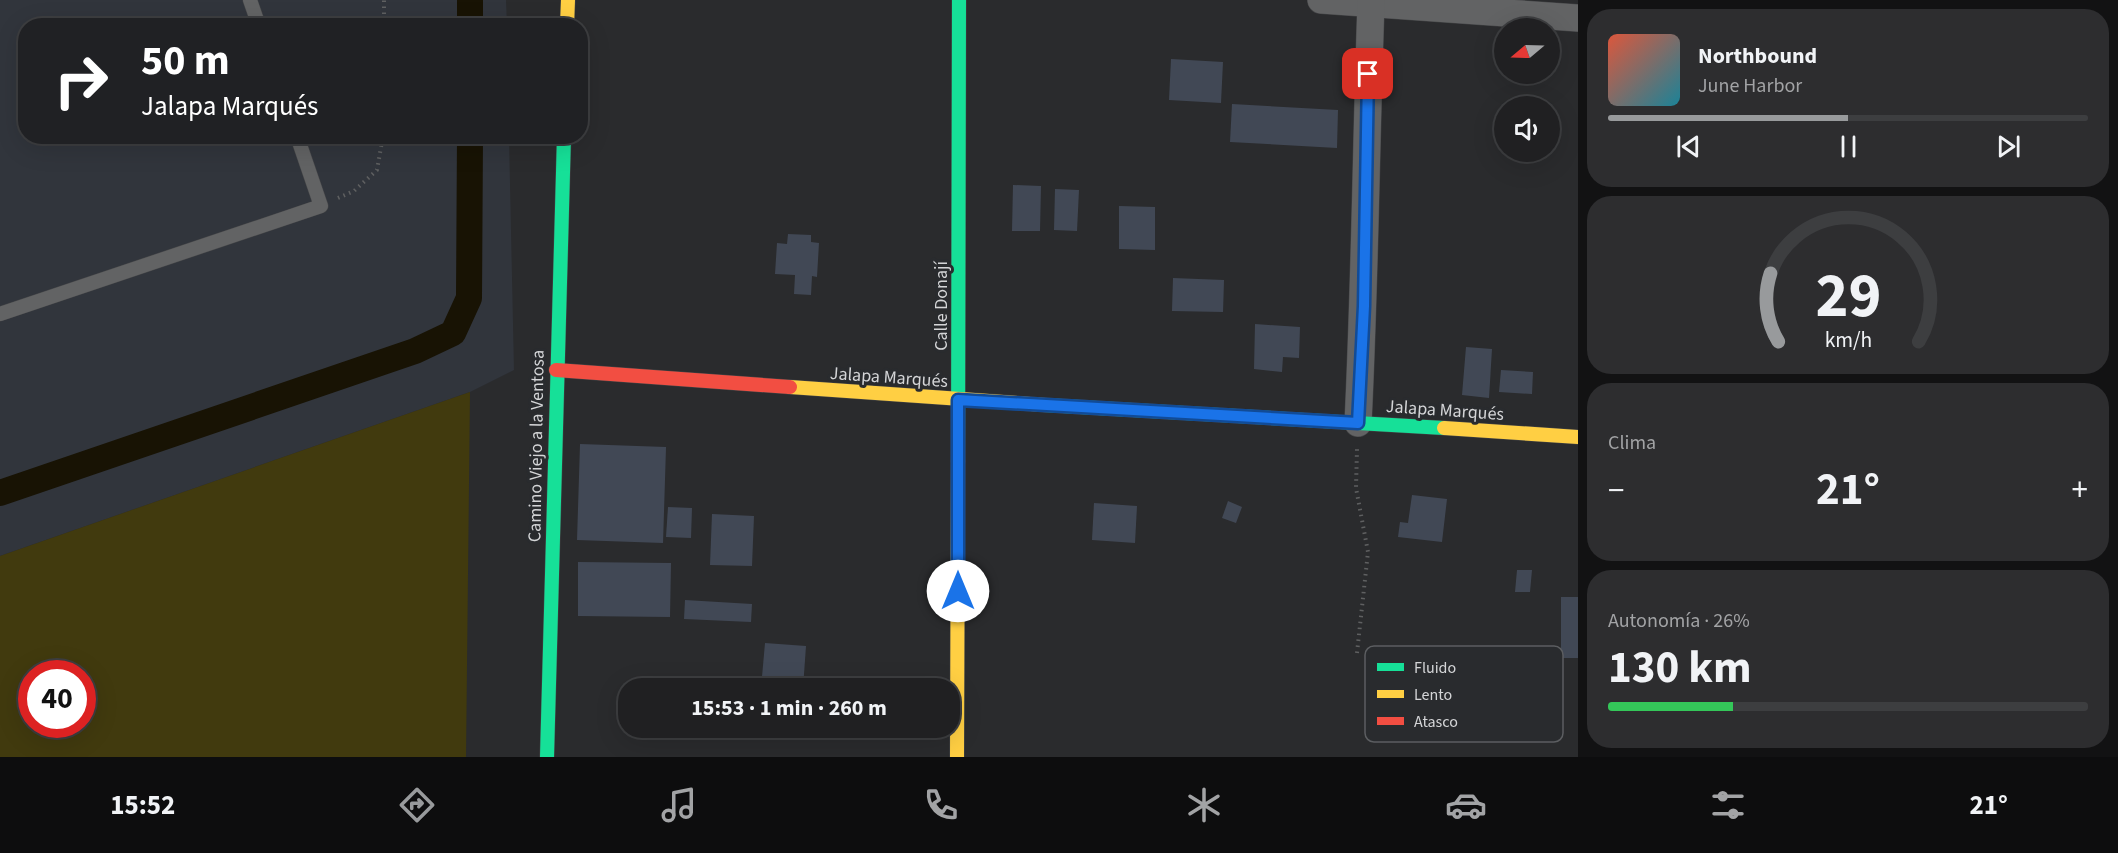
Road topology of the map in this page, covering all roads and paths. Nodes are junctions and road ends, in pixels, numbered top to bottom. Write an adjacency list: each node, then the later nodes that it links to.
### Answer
1 (250, 0): 7 (lane)
2 (384, 0): 8 (path)
3 (568, 0): 9 (street)
4 (959, 0): 17 (street, Calle Donají)
5 (1322, 0): 6 (street)
6 (1371, 3): 10 (street); 18 (street)
7 (256, 18)
8 (384, 18)
9 (567, 18)
10 (1578, 18)
11 (300, 144): 14 (lane)
12 (382, 144): 14 (path)
13 (564, 144): 16 (street, Camino Viejo a la Ventosa)
14 (321, 206): 15 (lane)
15 (0, 314)
16 (556, 370): 17 (street, Jalapa Marqués); 21 (street, Camino Viejo a la Ventosa)
17 (958, 400): 18 (street, Jalapa Marqués); 22 (street, Calle Donají)
18 (1358, 423): 19 (street, Jalapa Marqués); 20 (path)
19 (1578, 437)
20 (1357, 653)
21 (547, 757)
22 (957, 757)

